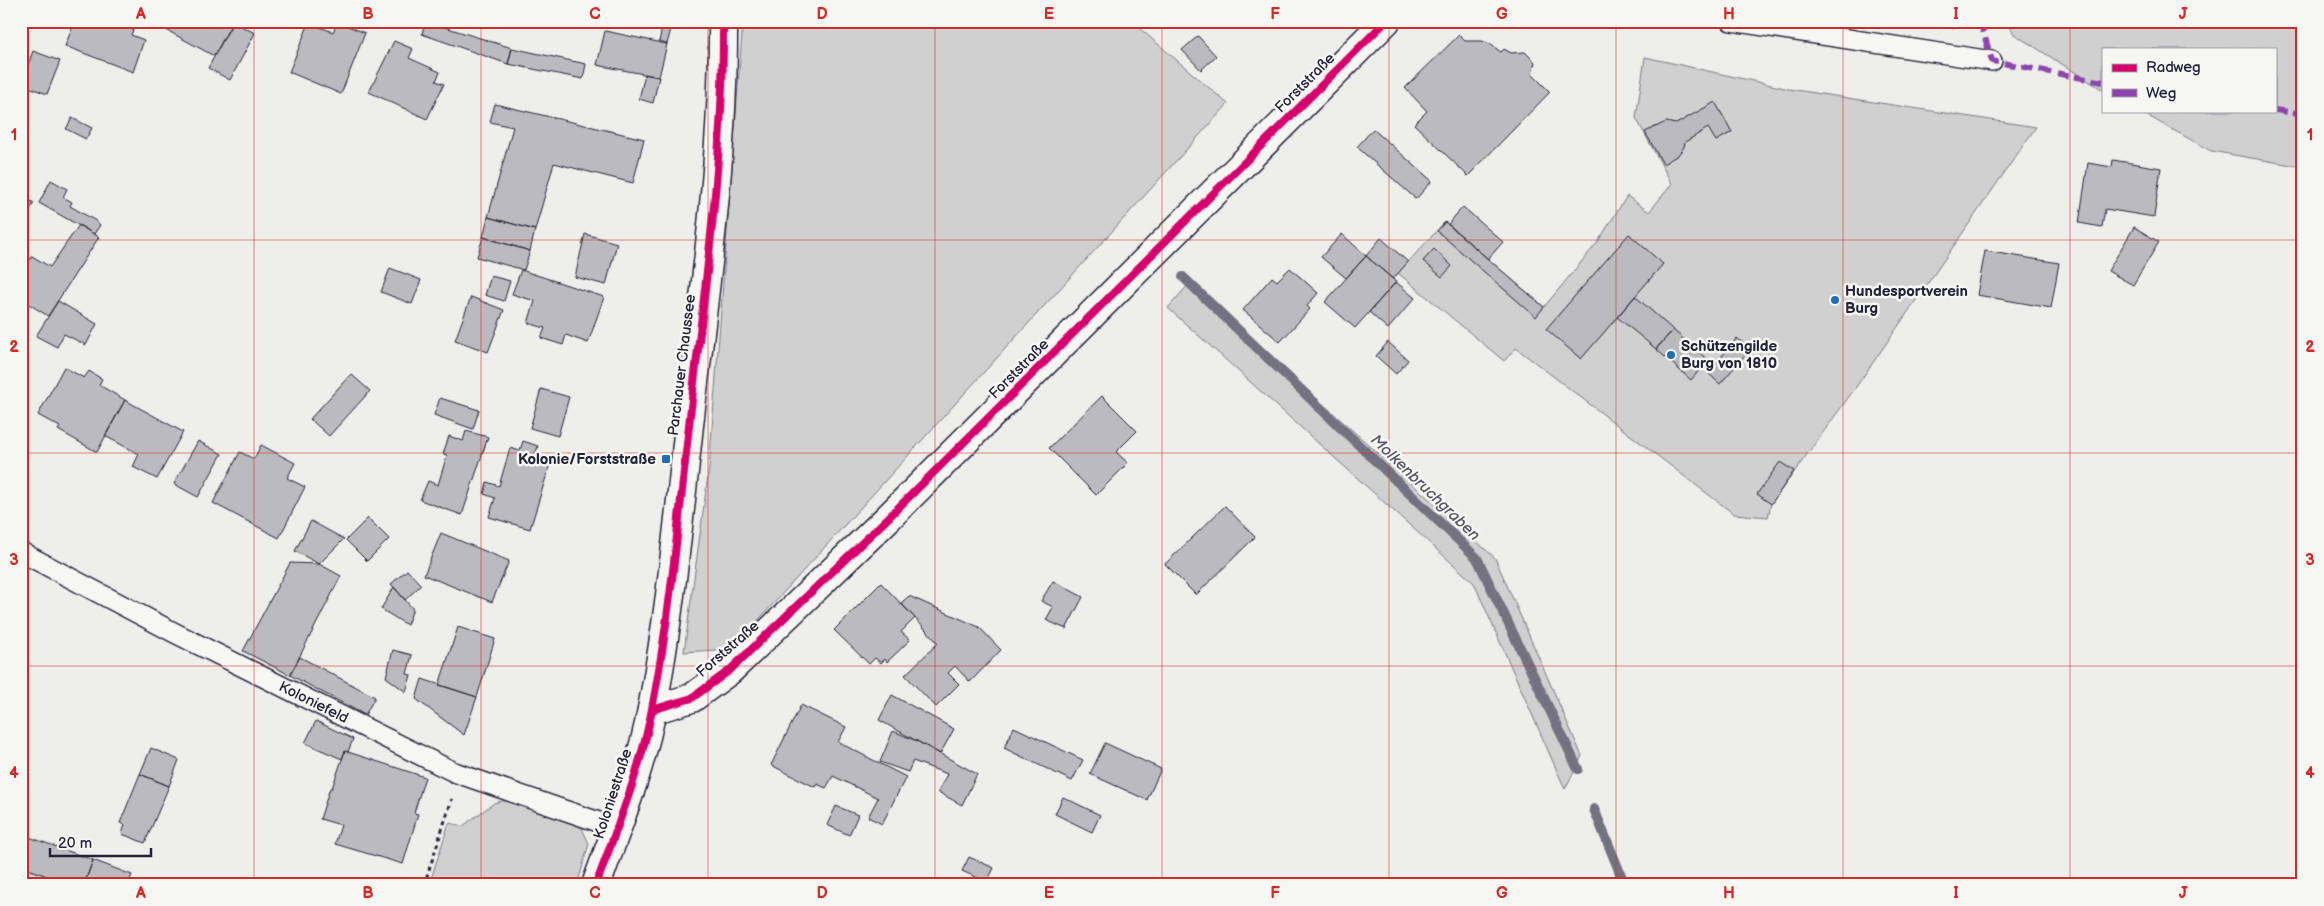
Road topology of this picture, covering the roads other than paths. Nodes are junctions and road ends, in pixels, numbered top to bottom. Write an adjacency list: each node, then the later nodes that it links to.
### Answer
1 (723, 21): 6 (street, Parchauer Chaussee)
2 (1386, 21): 6 (street, Forststraße)
3 (1731, 21): 4 (lane)
4 (1992, 60)
5 (21, 552): 7 (lane, Koloniefeld)
6 (652, 710): 7 (street, Koloniestraße)
7 (616, 828): 8 (street, Koloniestraße)
8 (596, 885)

